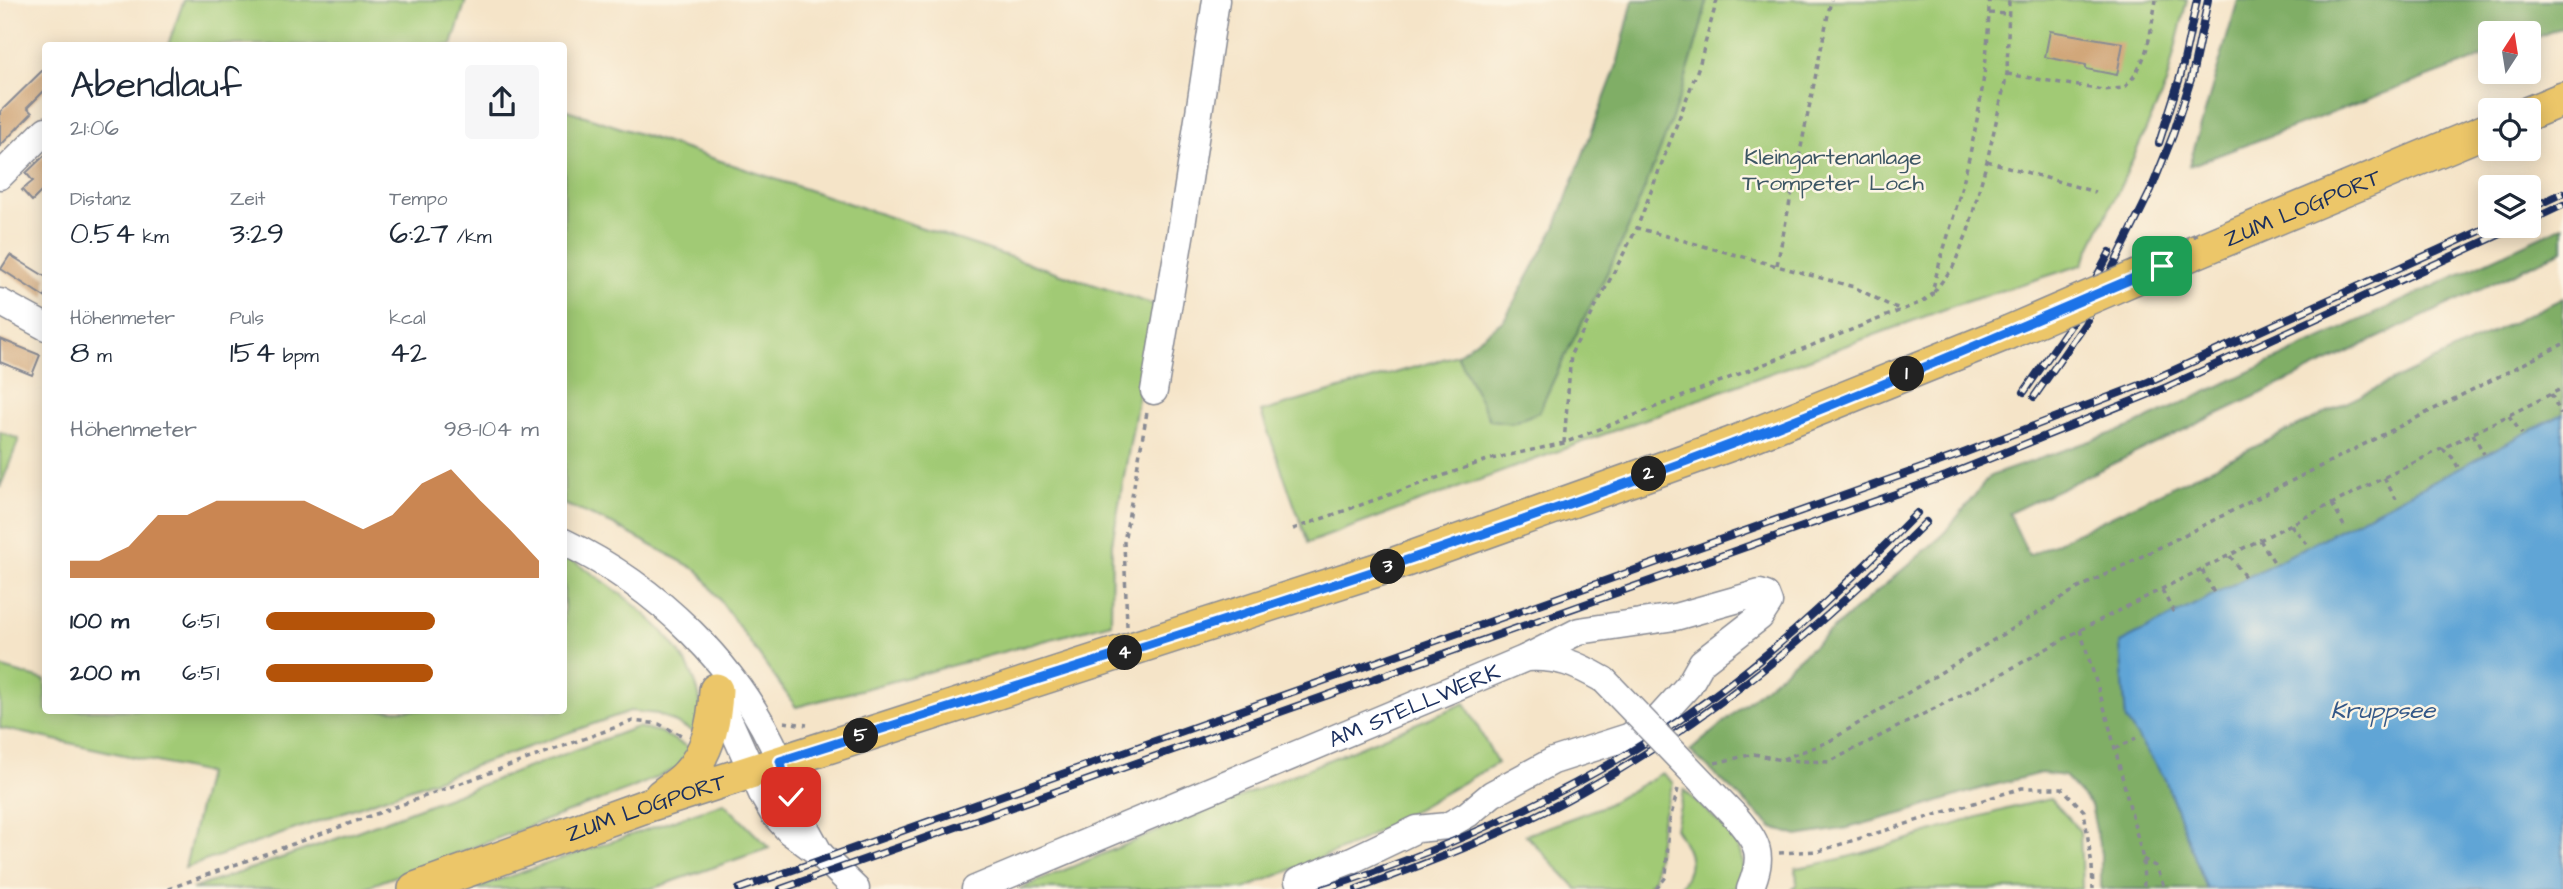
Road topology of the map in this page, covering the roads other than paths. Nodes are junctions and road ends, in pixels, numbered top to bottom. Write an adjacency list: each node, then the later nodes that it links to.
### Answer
1 (1216, 0): 9 (street)
2 (2563, 99): 3 (main road)
3 (2541, 108)
4 (42, 134): 6 (street)
5 (2478, 134): 14 (main road, ZUM LOGPORT, bridge)
6 (0, 176)
7 (0, 302): 8 (street)
8 (42, 325)
9 (1153, 391)
10 (567, 544): 11 (street)
11 (677, 618): 13 (street); 14 (street)
12 (1526, 658): 16 (street); 19 (street, AM STELLWERK); 20 (street, AM STELLWERK, bridge)
13 (716, 690): 14 (street); 15 (main road)
14 (766, 766): 15 (main road, ZUM LOGPORT); 18 (street)
15 (651, 804): 17 (main road, ZUM LOGPORT)
16 (1298, 881)
17 (415, 889)
18 (856, 889)
19 (975, 889)
20 (1750, 889)

